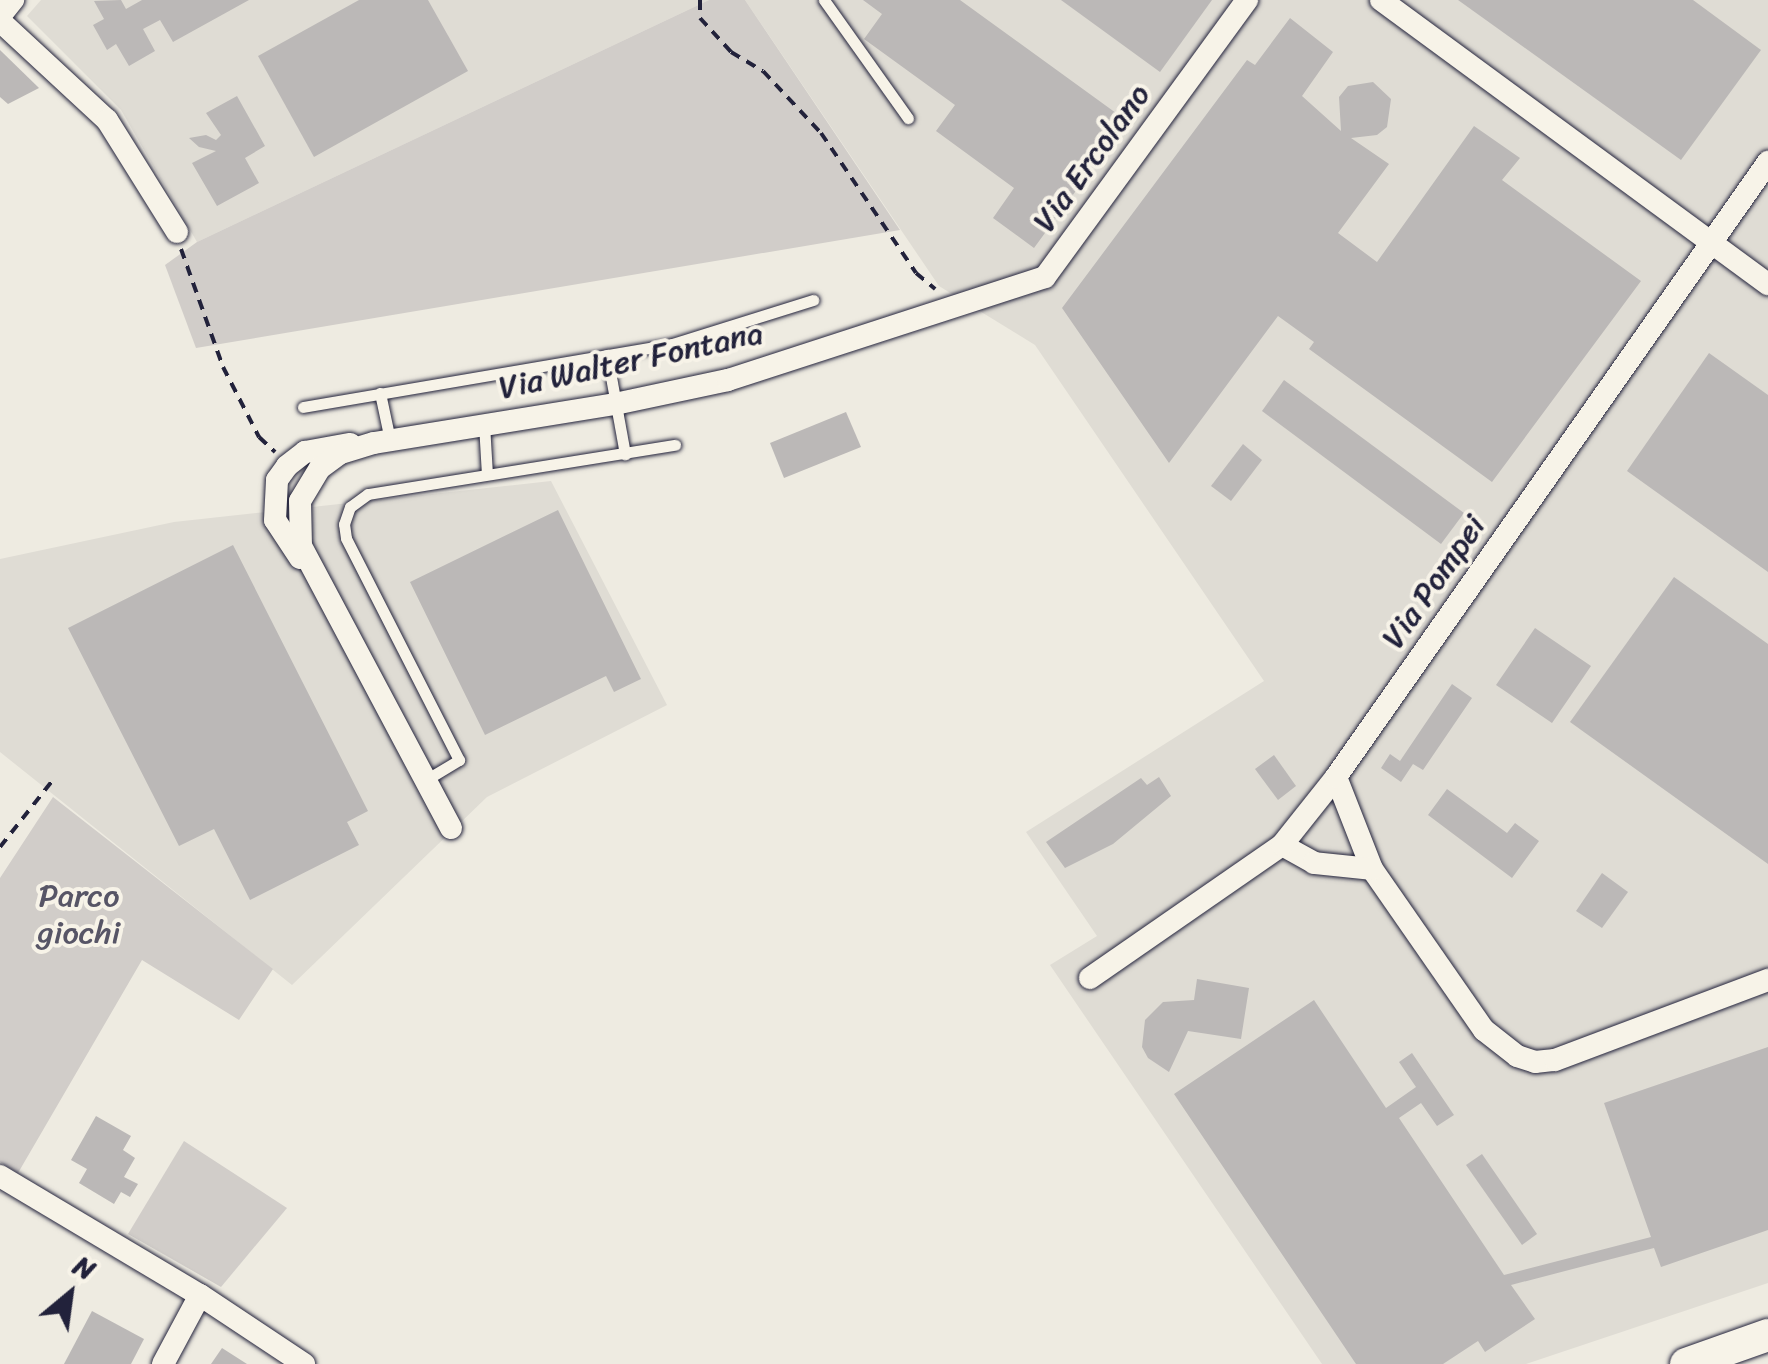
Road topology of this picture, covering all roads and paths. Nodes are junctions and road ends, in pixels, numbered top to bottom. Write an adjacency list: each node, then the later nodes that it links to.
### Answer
1 (14, 0): 6 (street)
2 (700, 0): 13 (path)
3 (824, 0): 7 (lane)
4 (1246, 0): 13 (street, Via Ercolano)
5 (1381, 0): 10 (street)
6 (0, 19): 9 (street)
7 (908, 118)
8 (1768, 162): 10 (street, Via Pompei)
9 (177, 232): 22 (path)
10 (1711, 243): 11 (street); 25 (street, Via Pompei)
11 (1768, 284)
12 (813, 300): 14 (lane)
13 (955, 306): 16 (street, Via Walter Fontana)
14 (608, 355): 15 (lane); 16 (lane)
15 (380, 393): 17 (lane); 19 (lane)
16 (615, 404): 18 (street, Via Walter Fontana); 21 (lane)
17 (303, 407)
18 (484, 424): 19 (street, Via Walter Fontana); 23 (lane)
19 (382, 442): 22 (street, Via Walter Fontana); 24 (street, Via Walter Fontana)
20 (674, 446): 21 (lane)
21 (625, 454): 23 (lane)
22 (291, 462): 24 (street, Via Walter Fontana)
23 (487, 474): 27 (lane)
24 (317, 578): 27 (street, Via Walter Fontana)
25 (1336, 778): 29 (street, Via Pompei); 31 (street)
26 (54, 780): 30 (path)
27 (424, 781): 28 (street, Via Walter Fontana)
28 (451, 828)
29 (1282, 844): 31 (street); 32 (street, Via Pompei)
30 (0, 847)
31 (1372, 869): 33 (street)
32 (1090, 978)
33 (1768, 980)
34 (0, 1176): 35 (street)
35 (200, 1295): 37 (street); 38 (street)
36 (1768, 1335): 39 (main road)
37 (163, 1364)
38 (304, 1364)
39 (1686, 1364)

